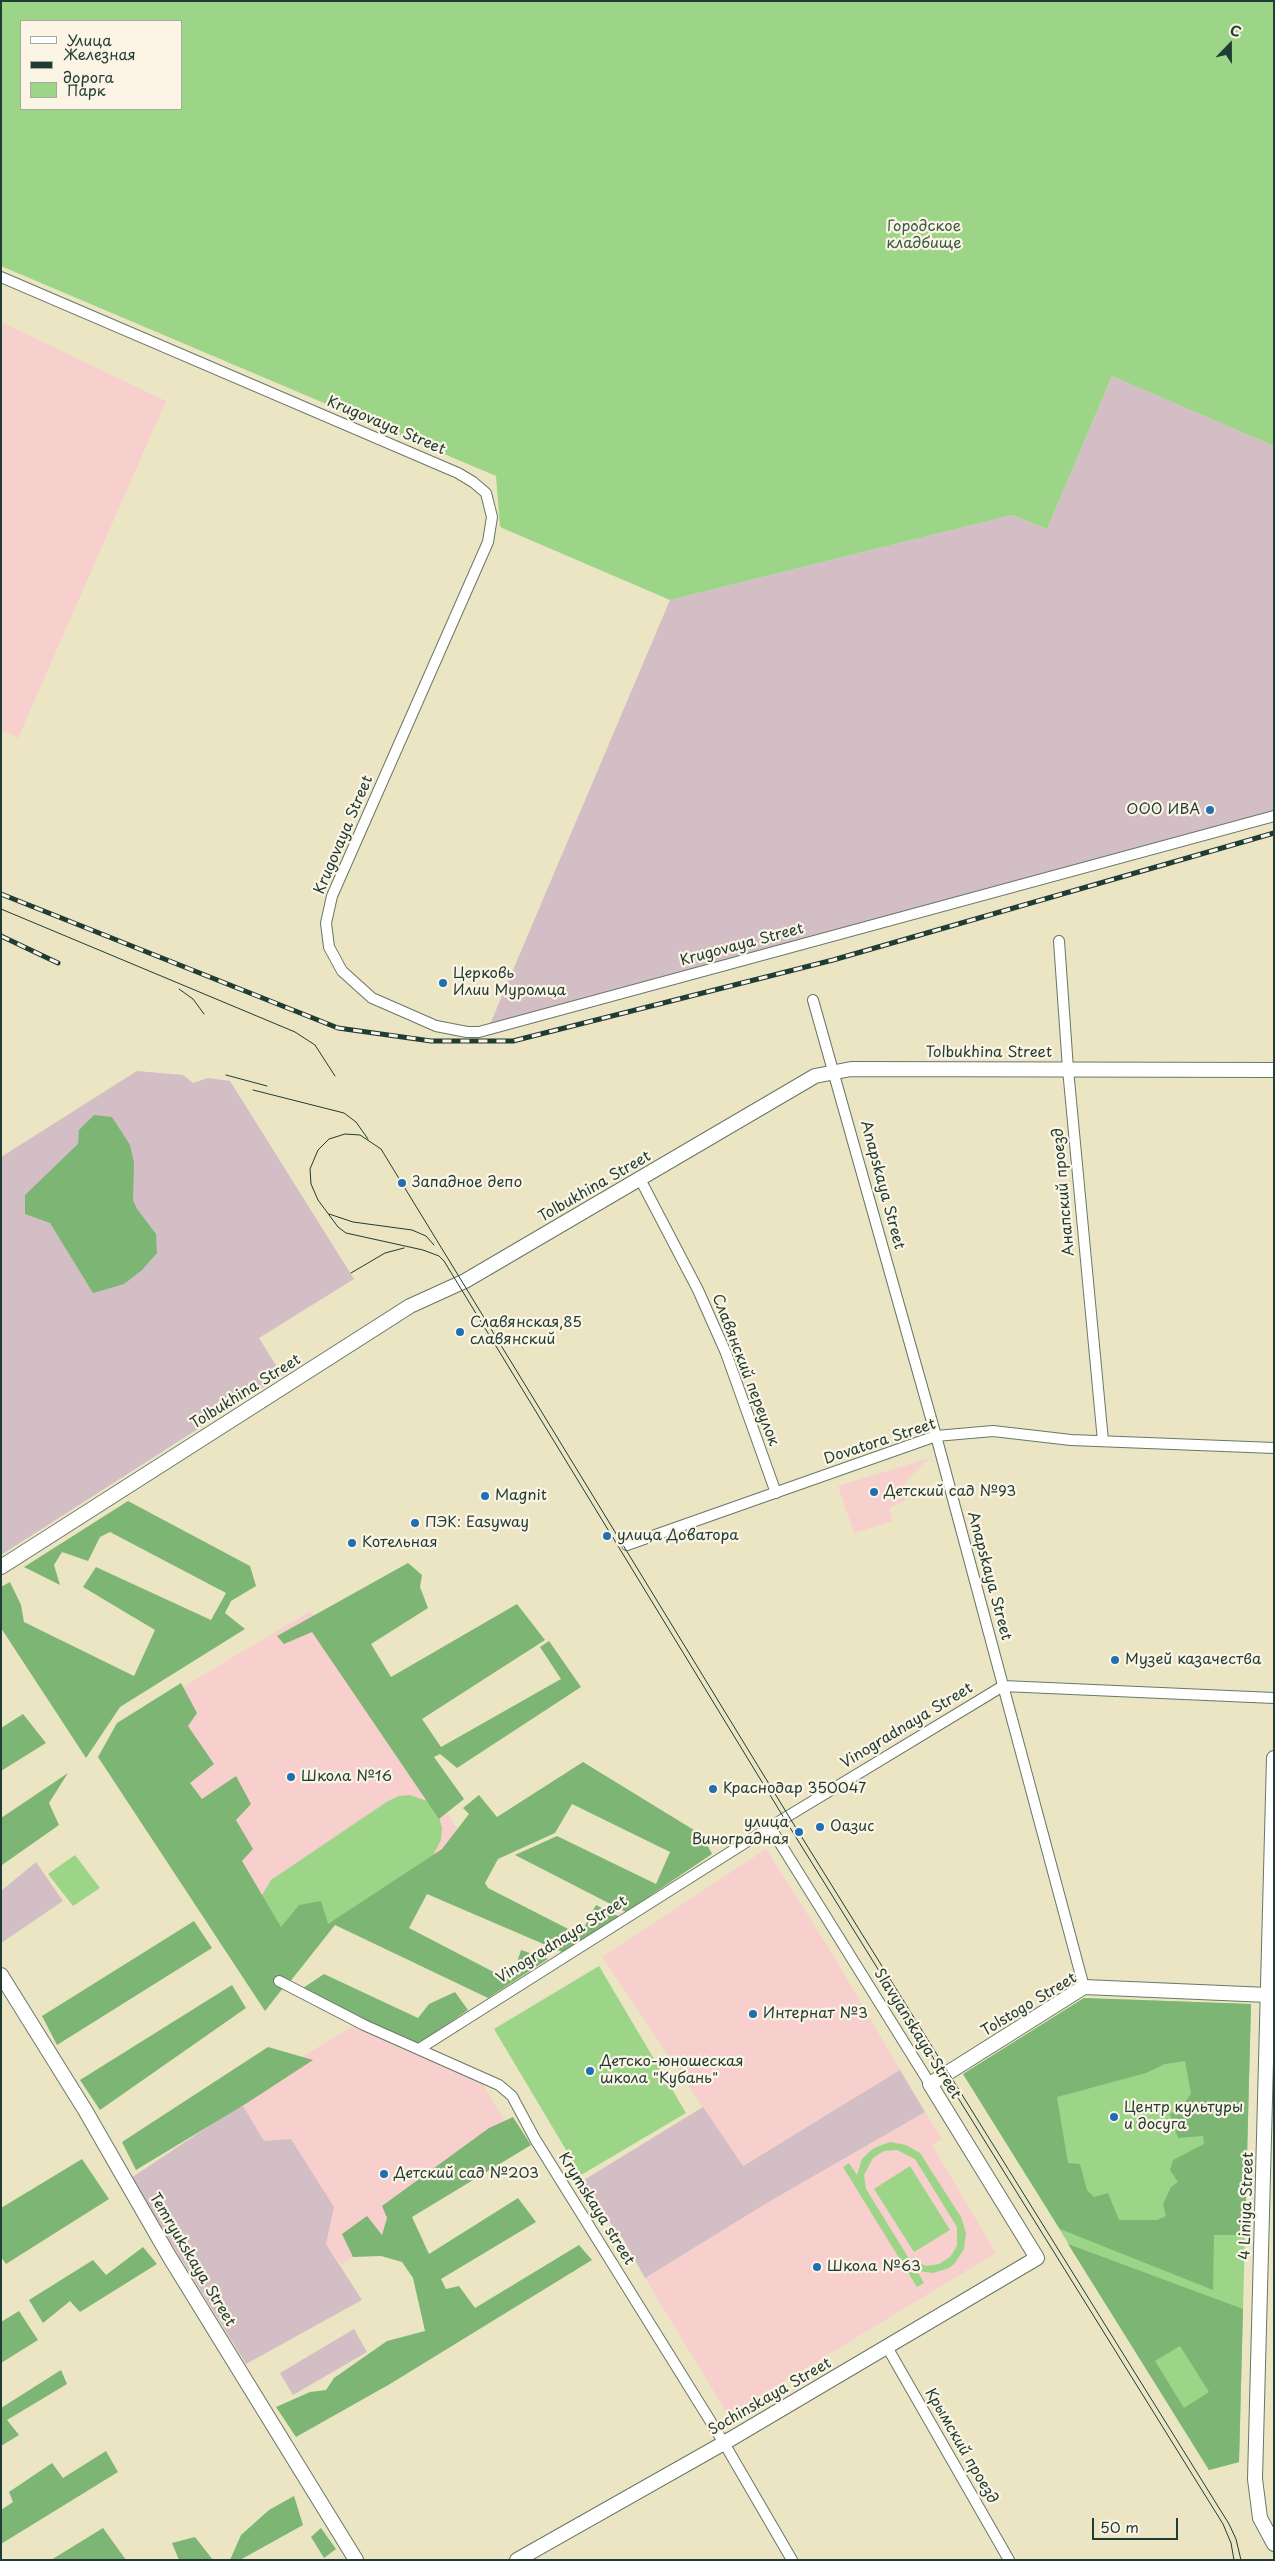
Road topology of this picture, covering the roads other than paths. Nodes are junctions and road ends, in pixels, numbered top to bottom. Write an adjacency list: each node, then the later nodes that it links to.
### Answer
1 (1, 277): 2 (street, Krugovaya Street)
2 (1274, 816)
3 (1059, 941): 5 (street, Анапский проезд)
4 (814, 1000): 7 (street, Anapskaya Street)
5 (1068, 1069): 6 (street, Tolbukhina Street); 7 (street, Tolbukhina Street); 10 (street, Анапский проезд)
6 (1274, 1070)
7 (835, 1072): 8 (street, Tolbukhina Street); 9 (street, Anapskaya Street)
8 (640, 1179): 12 (street, Славянский переулок); 14 (street, Tolbukhina Street)
9 (936, 1436): 10 (street, Dovatora Street); 12 (street, Dovatora Street); 15 (street, Anapskaya Street)
10 (1103, 1441): 11 (street, Dovatora Street)
11 (1274, 1448)
12 (776, 1493): 13 (street, Dovatora Street)
13 (627, 1545)
14 (1, 1567)
15 (1003, 1686): 16 (street); 18 (street, Vinogradnaya Street); 21 (street, Anapskaya Street)
16 (1274, 1698)
17 (1274, 1758): 22 (street, 4 Liniya Street)
18 (770, 1827): 23 (street, Vinogradnaya Street); 24 (street, Slavyanskaya Street)
19 (1, 1975): 29 (street, Temryukskaya Street)
20 (279, 1981): 23 (street, Krymskaya street)
21 (1084, 1987): 22 (street, Tolstogo Street); 24 (street, Tolstogo Street)
22 (1271, 1996): 28 (street, 4 Liniya Street)
23 (419, 2049): 27 (street, Krymskaya street)
24 (930, 2084): 25 (street, Slavyanskaya Street)
25 (1037, 2258): 26 (street, Sochinskaya Street)
26 (887, 2347): 27 (street, Sochinskaya Street); 32 (street, Крымский проезд)
27 (724, 2444): 30 (street, Sochinskaya Street); 31 (street, Krymskaya street)
28 (1272, 2539)
29 (356, 2560)
30 (517, 2560)
31 (792, 2560)
32 (1009, 2560)

